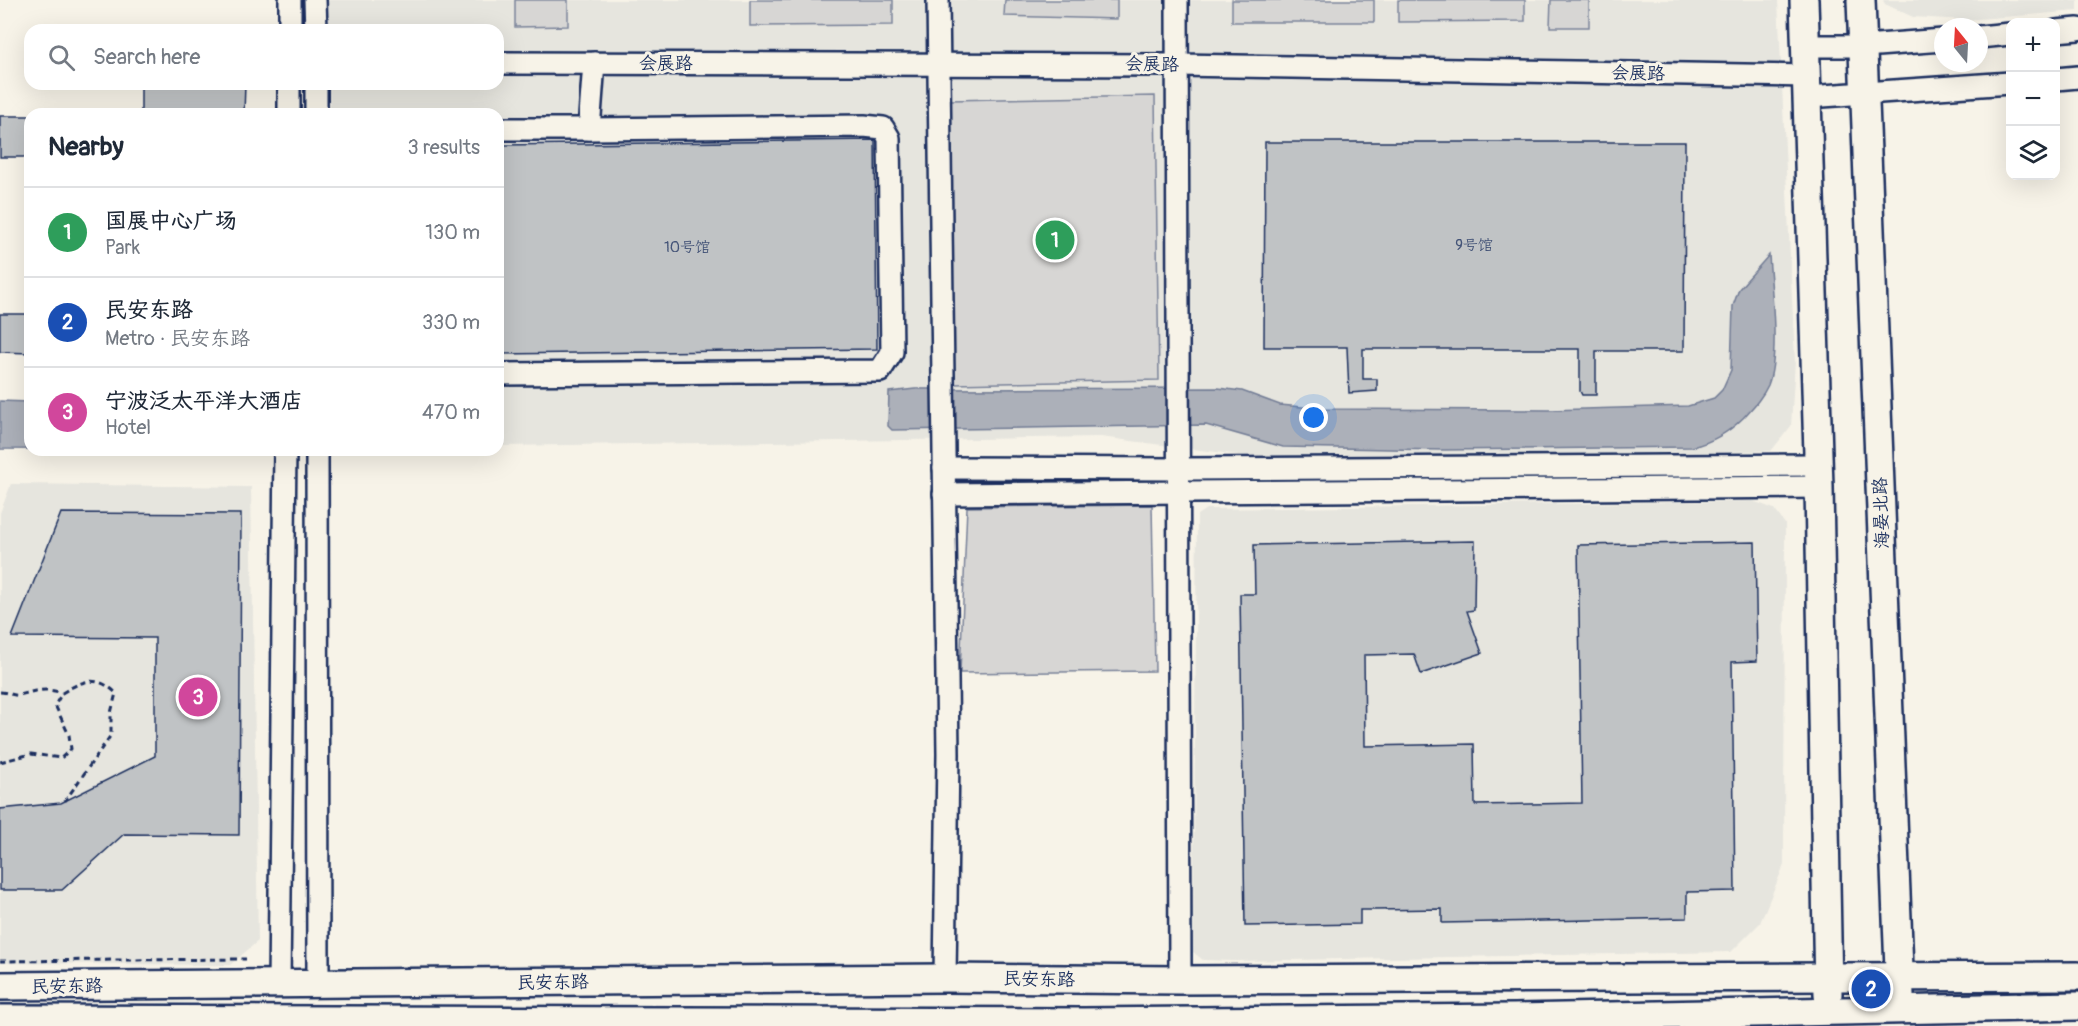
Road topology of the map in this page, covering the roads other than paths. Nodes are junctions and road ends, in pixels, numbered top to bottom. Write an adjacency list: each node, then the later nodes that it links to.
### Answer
1 (290, 0): 7 (street)
2 (315, 0): 8 (street)
3 (939, 0): 16 (street)
4 (1177, 0): 19 (street)
5 (1804, 0): 14 (main road)
6 (1861, 0): 15 (main road, 海晏北路)
7 (290, 24)
8 (316, 24)
9 (2078, 29): 10 (street)
10 (2060, 31)
11 (2006, 34): 12 (street)
12 (1988, 36)
13 (1934, 41): 15 (street)
14 (1807, 46): 15 (street); 23 (main road)
15 (1864, 46): 26 (main road, 海晏北路)
16 (940, 62): 18 (street, 会展路); 19 (street, 会展路); 34 (street)
17 (504, 63): 18 (street, 会展路)
18 (594, 63): 30 (street)
19 (1178, 64): 23 (street, 会展路); 35 (street)
20 (2078, 78): 21 (street)
21 (2060, 79)
22 (2006, 83): 26 (street, 会展路)
23 (1807, 87): 26 (street, 会展路); 36 (main road)
24 (289, 90): 27 (street)
25 (316, 90): 28 (street)
26 (1865, 94): 42 (main road, 海晏北路)
27 (289, 108)
28 (316, 108)
29 (504, 129): 30 (street)
30 (589, 129): 31 (street)
31 (504, 374)
32 (285, 456): 44 (street)
33 (317, 456): 45 (street)
34 (944, 468): 35 (street); 38 (street)
35 (1180, 469): 36 (street); 37 (street)
36 (1819, 476): 37 (street); 41 (main road)
37 (1180, 492): 38 (street); 43 (street)
38 (944, 494): 40 (street)
39 (2078, 976): 42 (main road, 民安东路)
40 (945, 978): 43 (main road, 民安东路); 45 (main road, 民安东路)
41 (1827, 978): 42 (main road, 民安东路); 43 (main road, 民安东路); 49 (main road)
42 (1899, 978): 48 (main road, 海晏北路)
43 (1180, 980)
44 (279, 983): 45 (main road, 民安东路); 46 (main road, 民安东路); 52 (main road)
45 (318, 983): 53 (main road)
46 (0, 986)
47 (2078, 1005): 48 (main road, 民安东路)
48 (1900, 1017): 49 (main road, 民安东路)
49 (1829, 1018): 51 (main road, 民安东路)
50 (0, 1019): 52 (main road, 民安东路)
51 (1514, 1022): 56 (main road, 民安东路)
52 (281, 1023): 53 (main road, 民安东路)
53 (317, 1023): 54 (main road, 民安东路)
54 (593, 1023): 55 (main road, 民安东路)
55 (927, 1024): 56 (main road, 民安东路)
56 (1157, 1024)

